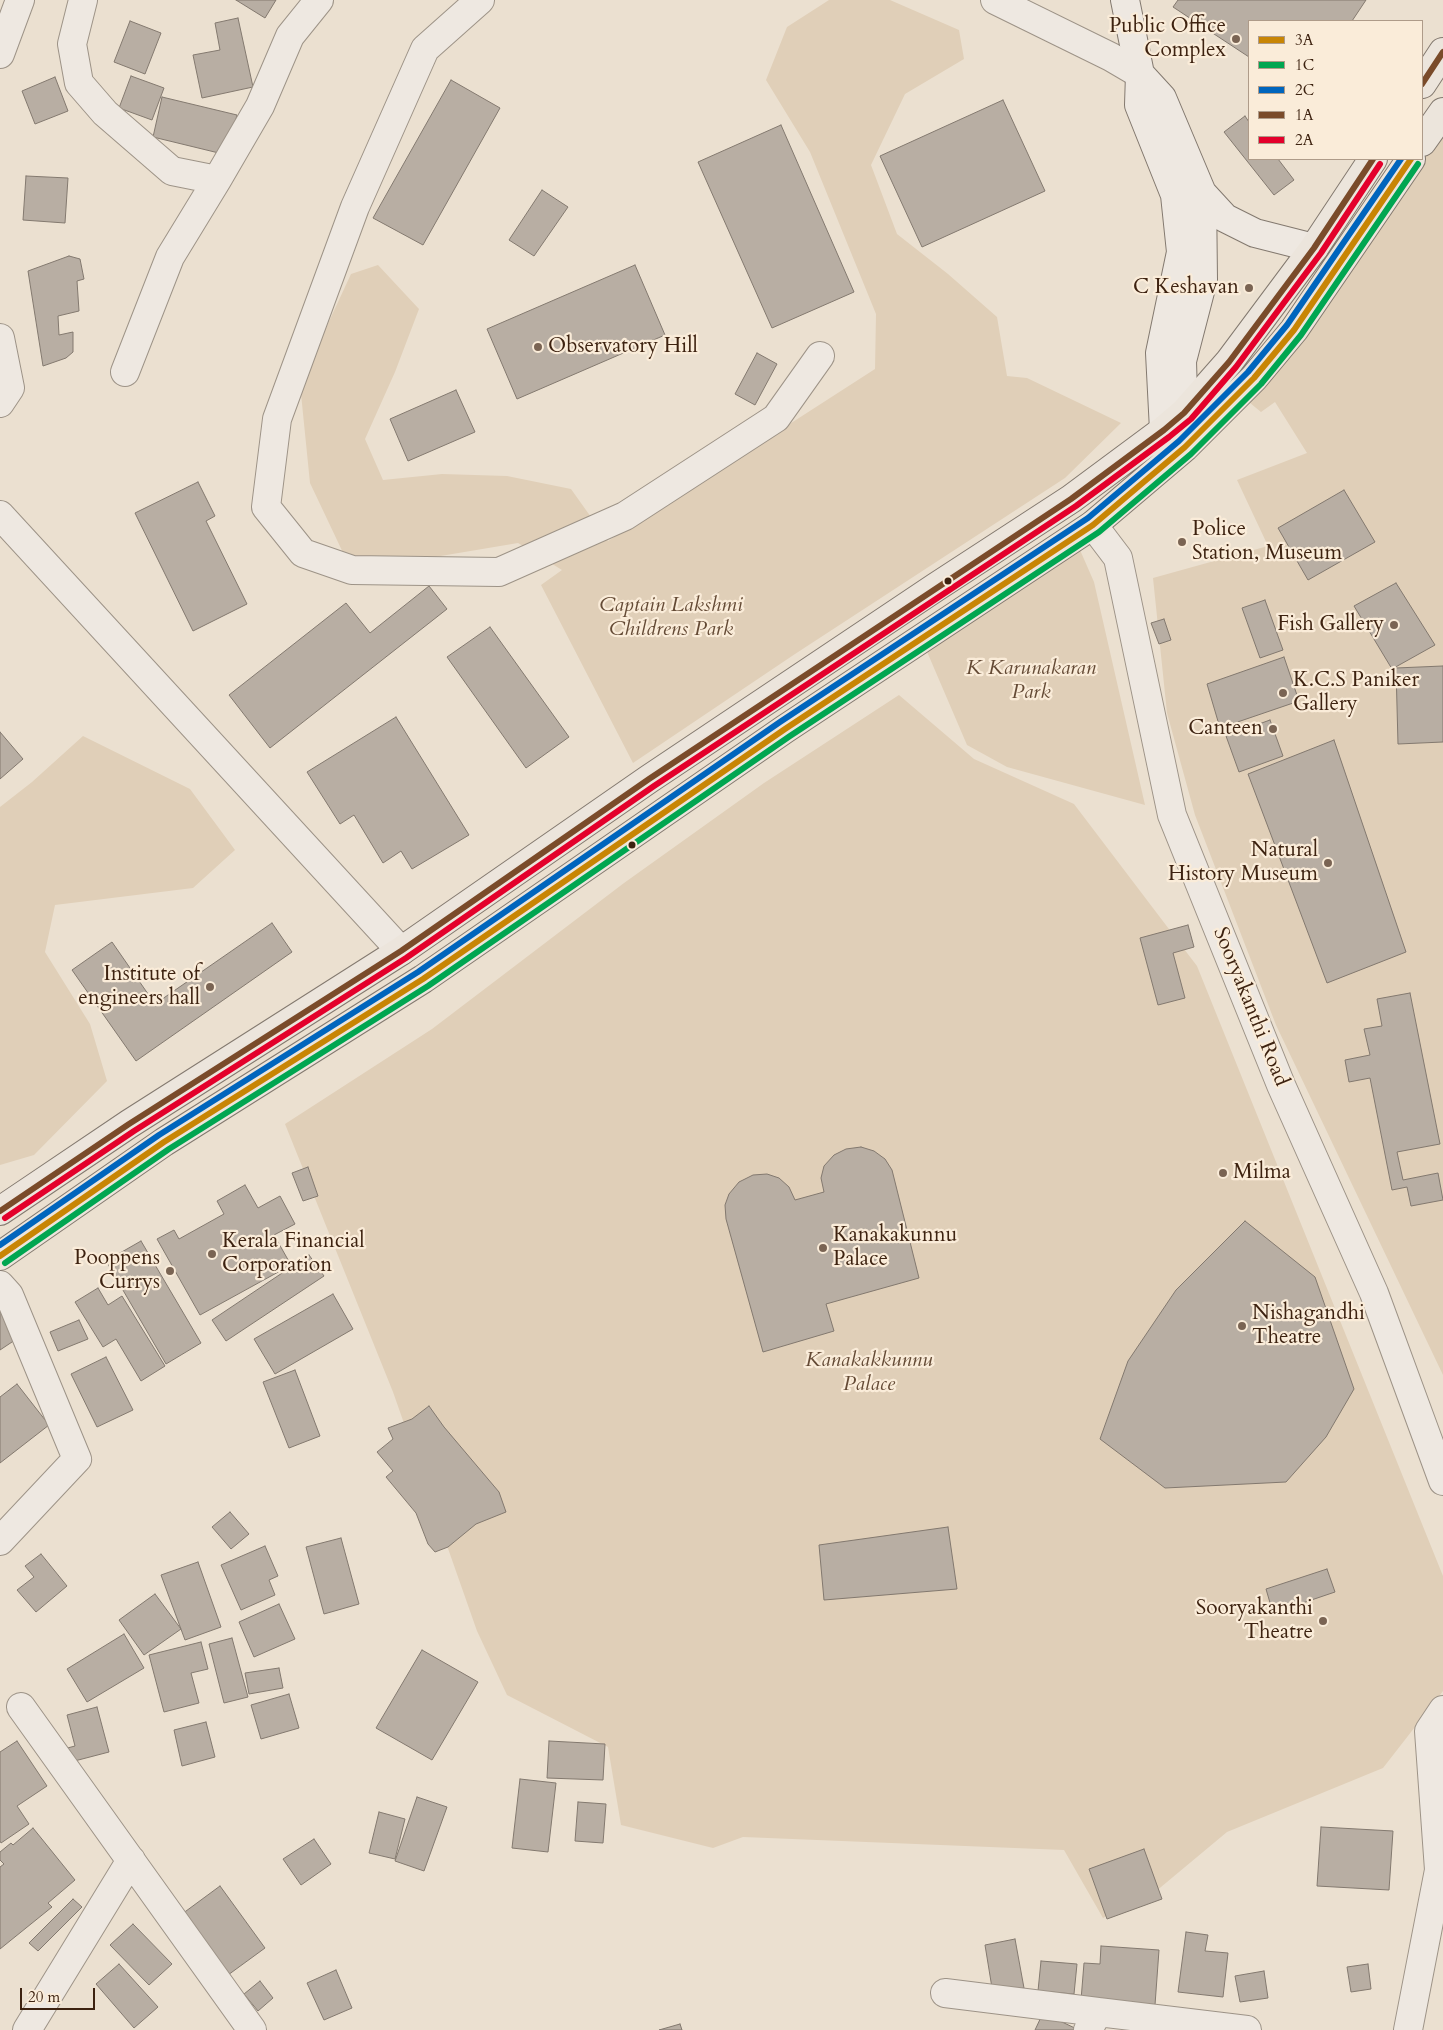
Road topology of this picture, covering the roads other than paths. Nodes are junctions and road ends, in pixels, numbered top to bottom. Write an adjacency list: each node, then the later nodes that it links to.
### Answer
1 (20, 0): 8 (street)
2 (83, 0): 15 (street)
3 (319, 0): 15 (street)
4 (480, 0): 19 (street)
5 (995, 0): 9 (street)
6 (1125, 0): 9 (street)
7 (1443, 52): 10 (main road)
8 (0, 54)
9 (1140, 74): 16 (street); 22 (street)
10 (1423, 82)
11 (1443, 112): 12 (main road)
12 (1423, 141)
13 (1372, 160): 17 (main road)
14 (1410, 160): 23 (main road)
15 (217, 180): 20 (street)
16 (1202, 193): 17 (street); 22 (street)
17 (1314, 248): 22 (main road)
18 (0, 338): 21 (street)
19 (820, 356)
20 (125, 372)
21 (0, 403)
22 (1174, 422): 23 (street); 26 (main road)
23 (1185, 447): 25 (main road)
24 (0, 515): 26 (street)
25 (1093, 525): 28 (main road); 30 (street, Sooryakanthi Road)
26 (402, 952): 27 (main road)
27 (0, 1210)
28 (0, 1256)
29 (0, 1285): 31 (street)
30 (1443, 1480)
31 (0, 1541)
32 (21, 1707): 34 (street)
33 (1443, 1710): 40 (street)
34 (131, 1860): 37 (street); 38 (street)
35 (945, 1994): 36 (street)
36 (1093, 2021): 39 (street)
37 (28, 2030)
38 (252, 2030)
39 (1247, 2030)
40 (1408, 2030)

